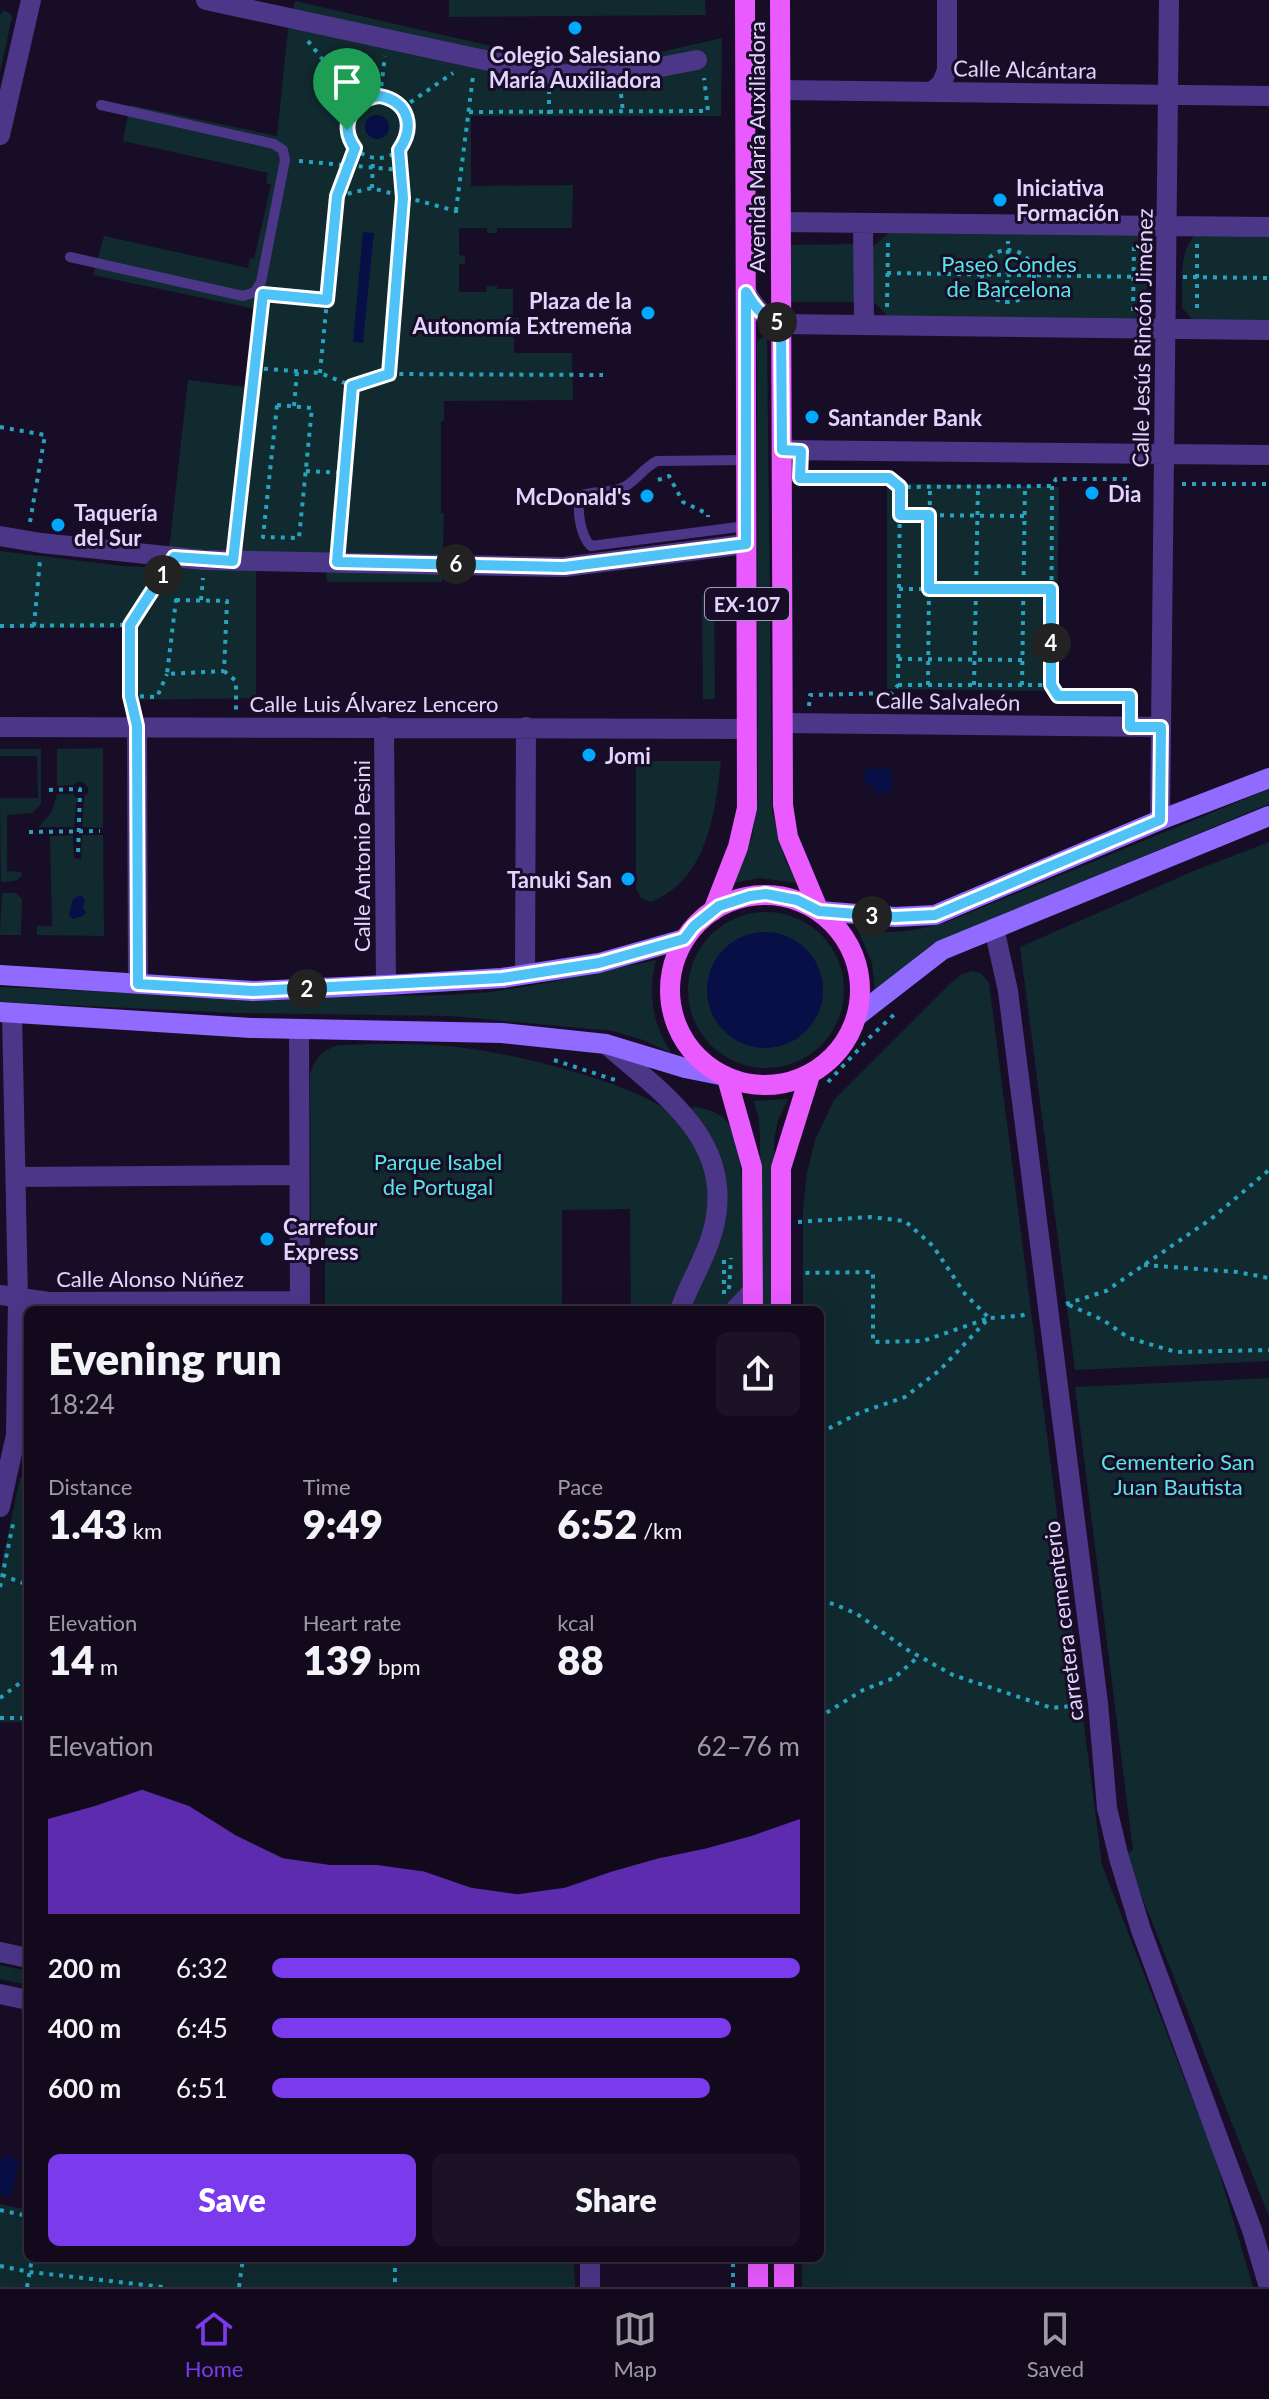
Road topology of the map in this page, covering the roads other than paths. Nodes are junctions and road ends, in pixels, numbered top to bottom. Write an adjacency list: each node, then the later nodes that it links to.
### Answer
1 (31, 0): 14 (street)
2 (206, 0): 7 (street)
3 (745, 0): 12 (main road, Avenida María Auxiliadora / EX-107)
4 (780, 0): 8 (main road, Avenida María Auxiliadora / EX-107)
5 (947, 0): 9 (street)
6 (1169, 0): 10 (street, Calle Jesús Rincón Jiménez)
7 (697, 60)
8 (780, 90): 9 (street, Calle Alcántara); 12 (main road); 15 (main road, Avenida María Auxiliadora / EX-107)
9 (932, 92): 10 (street, Calle Alcántara)
10 (1169, 95): 11 (street, Calle Alcántara); 17 (street, Calle Jesús Rincón Jiménez)
11 (1269, 96)
12 (745, 100): 20 (main road, Avenida María Auxiliadora / EX-107)
13 (101, 105): 19 (lane)
14 (0, 135)
15 (781, 222): 16 (street); 21 (main road, Avenida María Auxiliadora / EX-107)
16 (863, 223): 17 (street); 22 (street)
17 (1167, 226): 18 (street); 23 (street, Calle Jesús Rincón Jiménez)
18 (1269, 227)
19 (70, 257)
20 (746, 292): 21 (street); 28 (main road, Avenida María Auxiliadora / EX-107)
21 (781, 324): 22 (street); 25 (main road, Avenida María Auxiliadora / EX-107)
22 (864, 325): 23 (street)
23 (1166, 329): 24 (street); 26 (street, Calle Jesús Rincón Jiménez)
24 (1269, 330)
25 (791, 450): 26 (street); 31 (main road, Avenida María Auxiliadora / EX-107)
26 (1164, 453): 27 (street); 36 (street, Calle Jesús Rincón Jiménez)
27 (1269, 455)
28 (746, 460): 29 (main road, Avenida María Auxiliadora / EX-107); 29 (lane)
29 (746, 535): 30 (street); 37 (main road, Avenida María Auxiliadora / EX-107)
30 (0, 536)
31 (783, 723): 36 (street, Calle Salvaleón); 42 (main road, Avenida María Auxiliadora / EX-107)
32 (137, 726): 33 (street, Calle Luis Álvarez Lencero); 34 (street, Calle Luis Álvarez Lencero); 47 (street)
33 (0, 727)
34 (384, 727): 35 (street, Calle Luis Álvarez Lencero); 48 (street, Calle Antonio Pesini)
35 (526, 727): 37 (street, Calle Luis Álvarez Lencero); 45 (street)
36 (1161, 727): 40 (street, Calle Jesús Rincón Jiménez)
37 (747, 729): 41 (main road, Avenida María Auxiliadora / EX-107)
38 (1269, 778): 40 (main road)
39 (1269, 816): 43 (main road)
40 (1160, 820): 42 (main road)
41 (713, 911): 42 (main road, EX-107); 44 (main road, EX-107)
42 (819, 911): 50 (main road, EX-107)
43 (994, 928): 50 (main road); 74 (street, carretera cementerio)
44 (684, 939): 45 (main road); 53 (main road, EX-107)
45 (525, 974): 48 (main road)
46 (0, 975): 47 (main road)
47 (138, 984): 48 (main road)
48 (386, 985)
49 (6, 1013): 51 (main road); 56 (street)
50 (857, 1016): 54 (main road, EX-107)
51 (299, 1029): 52 (main road); 55 (street)
52 (606, 1044): 53 (main road); 60 (street)
53 (724, 1076): 54 (main road, EX-107); 58 (main road)
54 (816, 1082): 61 (main road)
55 (299, 1175): 56 (street); 59 (street)
56 (17, 1177): 57 (street)
57 (9, 1297): 59 (street, Calle Alonso Núñez); 62 (street)
58 (753, 1300)
59 (300, 1306)
60 (682, 1306)
61 (781, 1306)
62 (15, 1434): 63 (street)
63 (8, 1510)
64 (0, 1952): 65 (street)
65 (24, 1957)
66 (0, 1994): 67 (street)
67 (24, 1999)
68 (590, 2262): 71 (street)
69 (758, 2262): 72 (main road)
70 (784, 2262): 73 (main road)
71 (590, 2287)
72 (758, 2287)
73 (784, 2287)
74 (1269, 2287)

